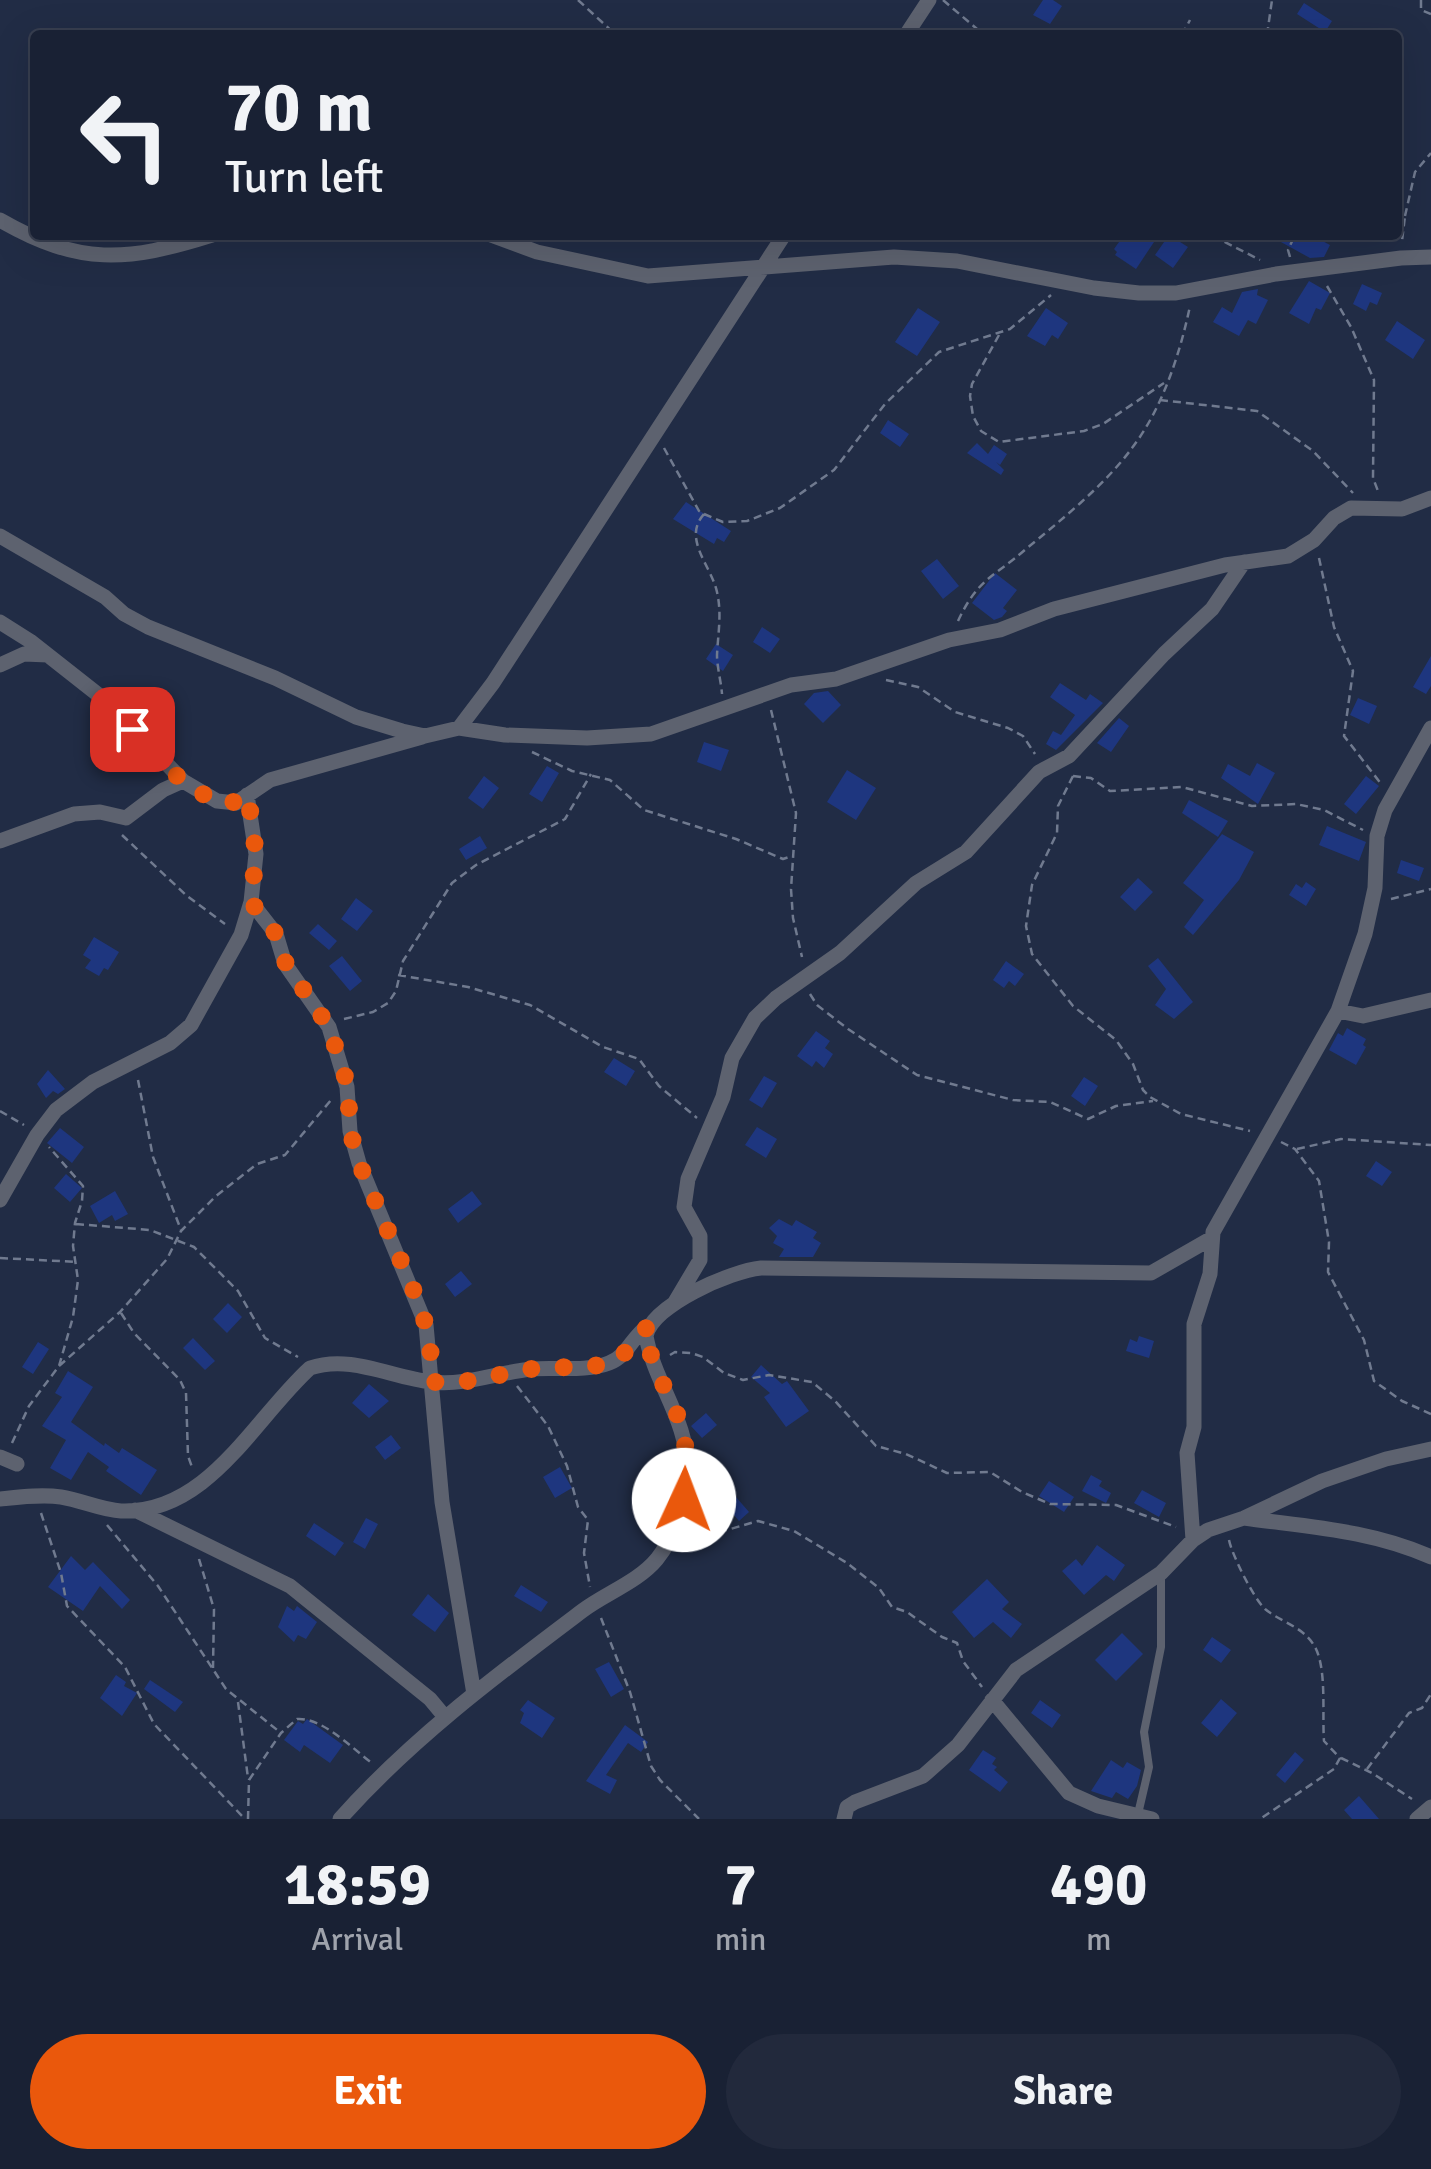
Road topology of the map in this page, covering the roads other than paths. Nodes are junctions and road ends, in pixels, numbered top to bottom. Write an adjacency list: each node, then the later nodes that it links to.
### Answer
1 (929, 0): 2 (street)
2 (909, 30)
3 (0, 220): 4 (street)
4 (30, 235)
5 (40, 240): 6 (street)
6 (193, 240)
7 (505, 240): 10 (street)
8 (781, 240): 10 (street)
9 (1431, 257): 10 (street)
10 (766, 264): 17 (street)
11 (1431, 498): 13 (street)
12 (0, 536): 19 (street)
13 (1244, 562): 17 (street); 28 (street)
14 (0, 622): 15 (street)
15 (48, 655): 16 (street); 20 (street)
16 (0, 665)
17 (459, 728): 19 (street)
18 (1431, 728): 25 (street)
19 (425, 736): 21 (street)
20 (183, 780): 21 (street); 22 (street)
21 (248, 795): 23 (street)
22 (0, 842)
23 (251, 902): 26 (street); 30 (street)
24 (1431, 1000): 25 (street)
25 (1338, 1011): 27 (street)
26 (0, 1200)
27 (1212, 1238): 28 (street); 35 (street)
28 (673, 1305): 29 (street)
29 (648, 1326): 30 (street); 38 (street)
30 (433, 1382): 33 (street); 38 (street)
31 (1431, 1449): 34 (street)
32 (0, 1499): 33 (street)
33 (134, 1510): 40 (street)
34 (1244, 1518): 35 (street); 36 (street)
35 (1193, 1540): 37 (street)
36 (1431, 1558)
37 (1161, 1573): 39 (street); 42 (lane)
38 (474, 1694): 40 (street)
39 (992, 1700): 41 (street); 44 (street)
40 (445, 1717): 43 (street)
41 (1097, 1813): 42 (street)
42 (1145, 1816)
43 (340, 1819)
44 (844, 1819)

